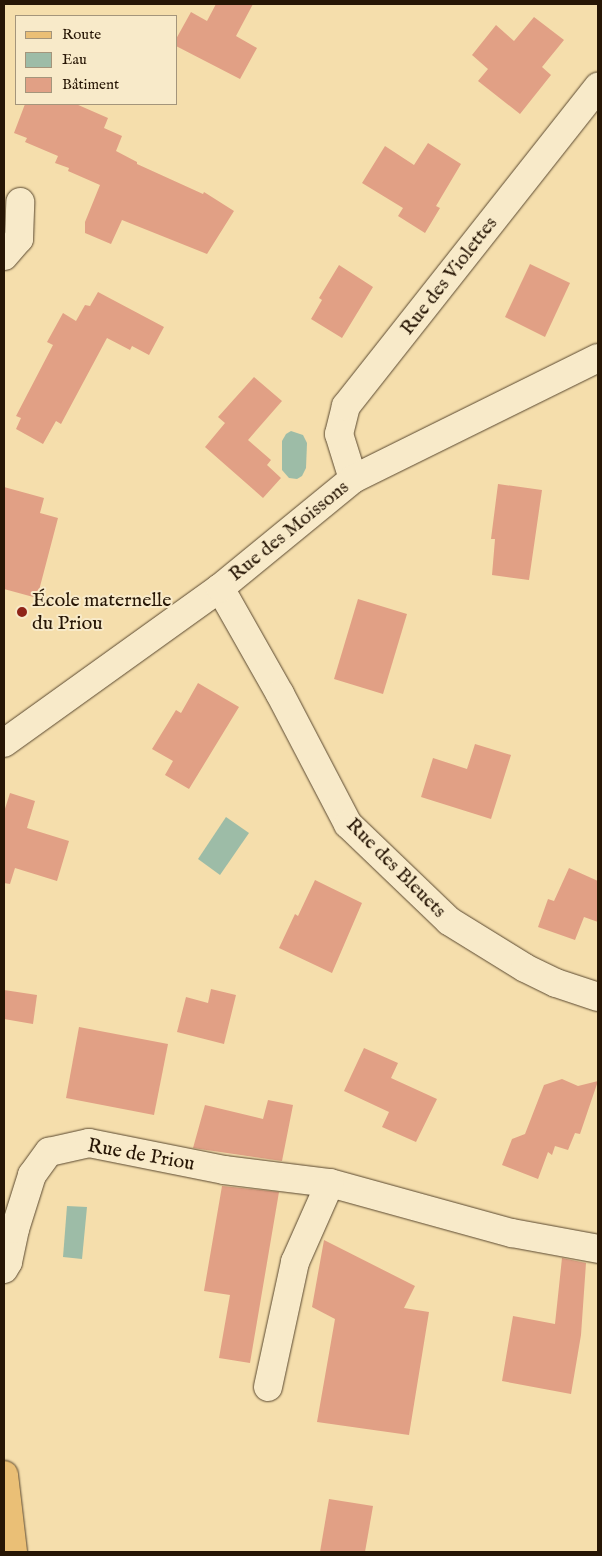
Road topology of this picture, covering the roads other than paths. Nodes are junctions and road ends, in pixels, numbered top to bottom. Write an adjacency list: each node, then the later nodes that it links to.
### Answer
1 (598, 87): 5 (street, Rue des Violettes)
2 (20, 202): 3 (street)
3 (4, 256)
4 (598, 358): 5 (street, Rue des Moissons)
5 (353, 479): 6 (street, Rue des Moissons)
6 (220, 588): 7 (street, Rue des Moissons); 8 (street, Rue des Bleuets)
7 (4, 743)
8 (598, 997)
9 (330, 1183): 10 (street, Rue de Priou); 11 (street, Rue de Priou); 12 (street)
10 (598, 1249)
11 (4, 1269)
12 (268, 1387)
13 (4, 1474): 14 (main road)
14 (13, 1552)

